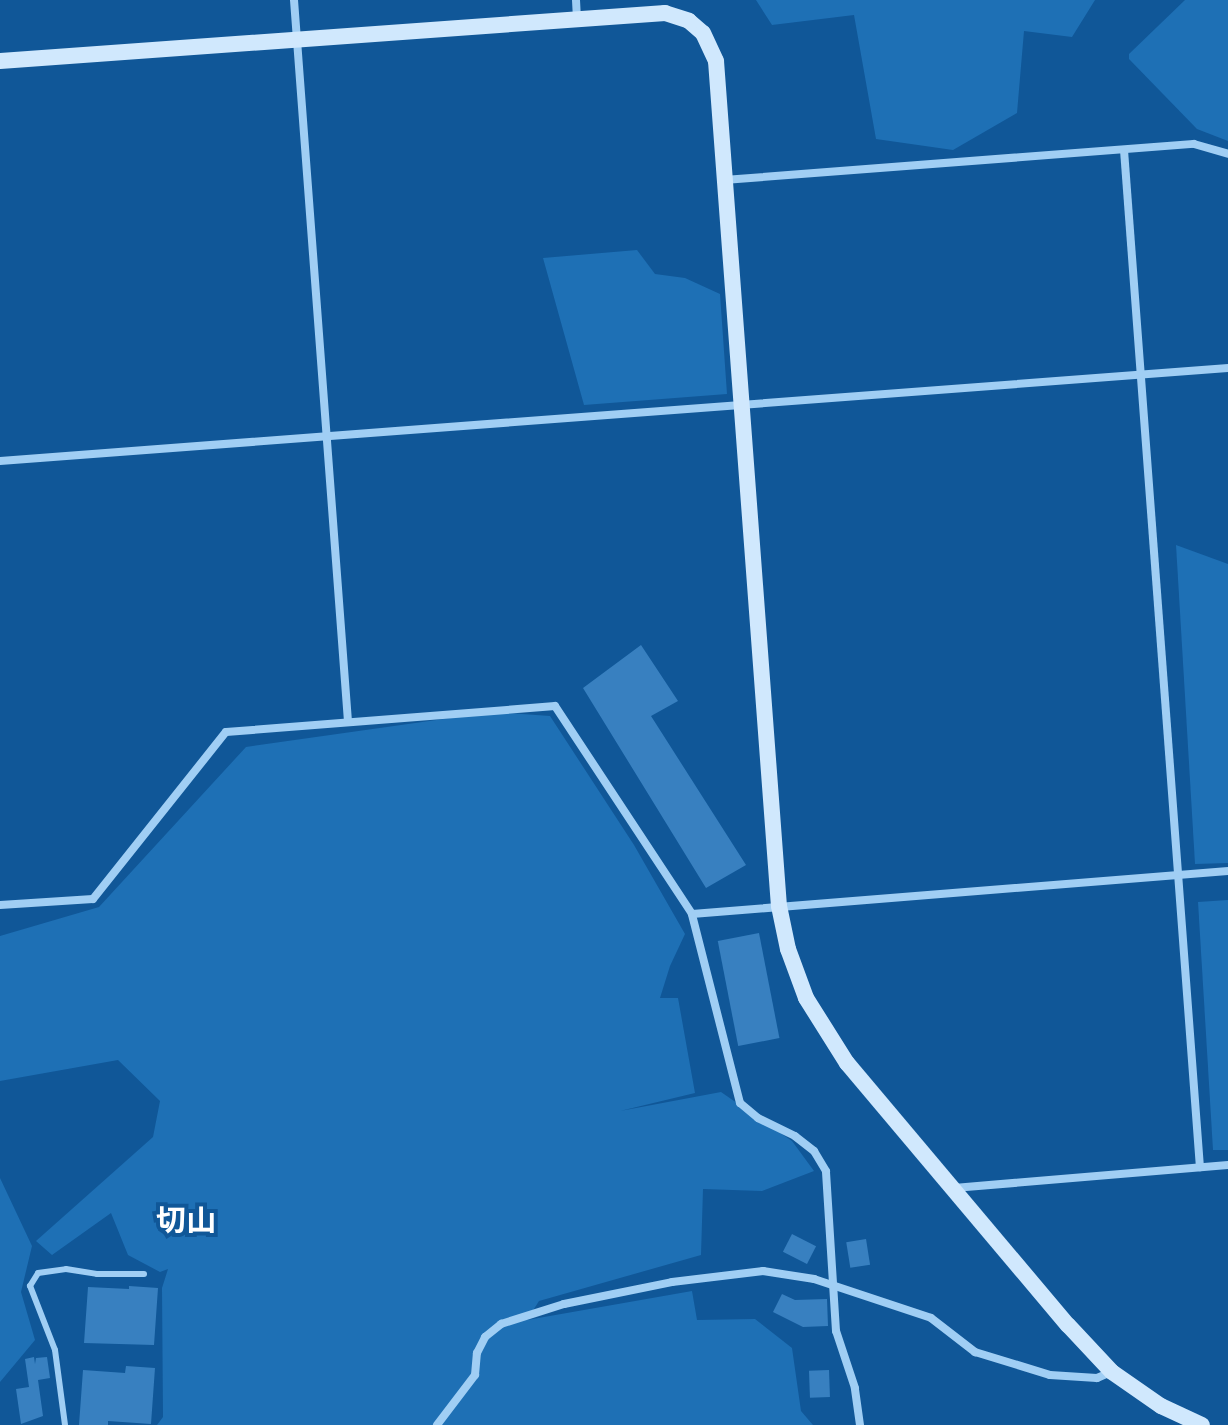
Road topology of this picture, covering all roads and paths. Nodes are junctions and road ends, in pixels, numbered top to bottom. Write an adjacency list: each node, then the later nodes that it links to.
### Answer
1 (294, 0): 4 (street)
2 (576, 0): 3 (street)
3 (577, 18): 4 (street); 8 (street)
4 (297, 39): 5 (street); 12 (street)
5 (0, 61)
6 (1124, 150): 7 (street); 8 (street); 10 (street)
7 (1228, 154)
8 (724, 180): 11 (street)
9 (1228, 368): 10 (street)
10 (1141, 375): 11 (street); 16 (street)
11 (740, 405): 12 (street); 18 (street)
12 (326, 436): 13 (street); 14 (street)
13 (0, 461)
14 (348, 722): 17 (street); 19 (street)
15 (1228, 871): 16 (street)
16 (1180, 875): 18 (street); 21 (street)
17 (0, 905)
18 (779, 906): 19 (street); 22 (street)
19 (692, 914): 24 (street)
20 (1228, 1165): 21 (street)
21 (1200, 1167): 22 (street)
22 (953, 1188): 25 (street)
23 (144, 1274): 26 (lane)
24 (831, 1285): 25 (street); 27 (street); 28 (street)
25 (1112, 1372): 29 (street)
26 (65, 1425)
27 (437, 1425)
28 (860, 1425)
29 (1202, 1425)

